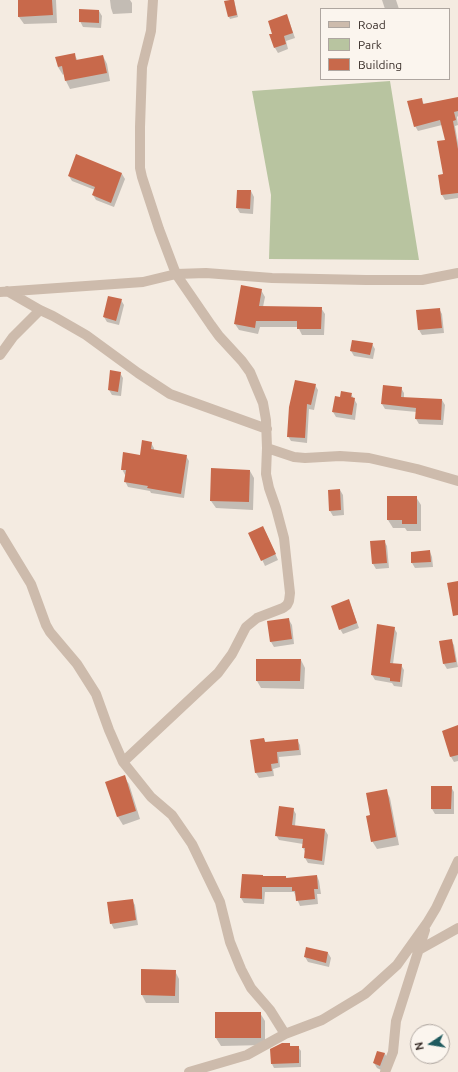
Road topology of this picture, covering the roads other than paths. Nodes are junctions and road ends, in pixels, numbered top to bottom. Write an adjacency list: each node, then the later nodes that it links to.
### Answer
1 (153, 0): 3 (street)
2 (458, 273): 3 (street)
3 (176, 274): 4 (street); 7 (street)
4 (3, 292): 5 (street)
5 (40, 310): 6 (street); 7 (street)
6 (0, 355)
7 (267, 429): 8 (street)
8 (267, 448): 9 (street); 11 (street)
9 (458, 481)
10 (0, 533): 11 (street)
11 (123, 762): 17 (street)
12 (457, 864): 13 (street)
13 (427, 923): 15 (street); 16 (street)
14 (458, 928): 15 (street)
15 (419, 949): 16 (street); 19 (street)
16 (397, 964): 17 (street)
17 (286, 1034): 18 (street)
18 (189, 1072)
19 (385, 1072)

